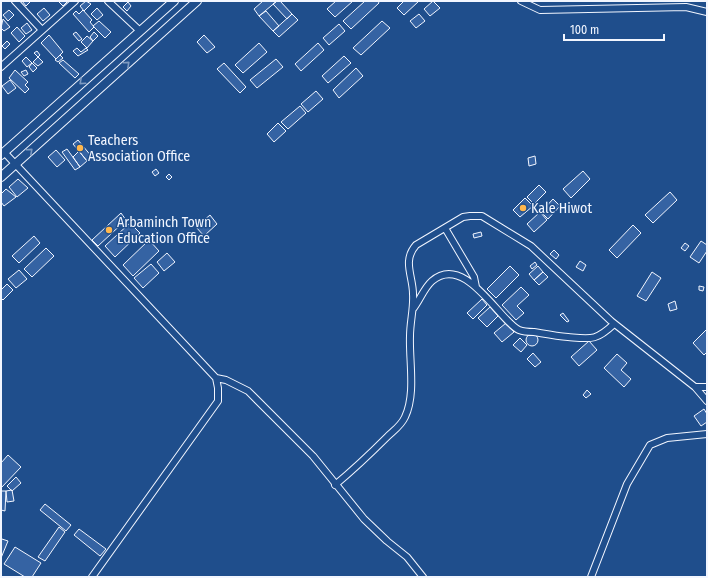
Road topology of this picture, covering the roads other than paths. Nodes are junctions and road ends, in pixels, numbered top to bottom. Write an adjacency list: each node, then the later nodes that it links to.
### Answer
1 (15, 1): 8 (street)
2 (75, 1): 8 (street)
3 (108, 1): 9 (street)
4 (174, 1): 9 (main road)
5 (197, 1): 12 (main road, one-way to 5)
6 (521, 1): 7 (street)
7 (707, 12)
8 (42, 30): 10 (street)
9 (140, 31): 11 (main road, one-way to 11)
10 (1, 68)
11 (2, 154): 12 (street)
12 (15, 164): 13 (main road); 18 (street)
13 (1, 177)
14 (445, 228): 15 (street); 16 (street); 17 (street)
15 (476, 287): 16 (street); 17 (street)
16 (414, 309): 23 (street)
17 (614, 324): 19 (street)
18 (216, 378): 23 (street); 24 (street)
19 (695, 387): 20 (street); 21 (street)
20 (707, 387)
21 (707, 401)
22 (707, 434): 26 (street)
23 (335, 485): 25 (street)
24 (92, 577)
25 (423, 577)
26 (591, 577)

